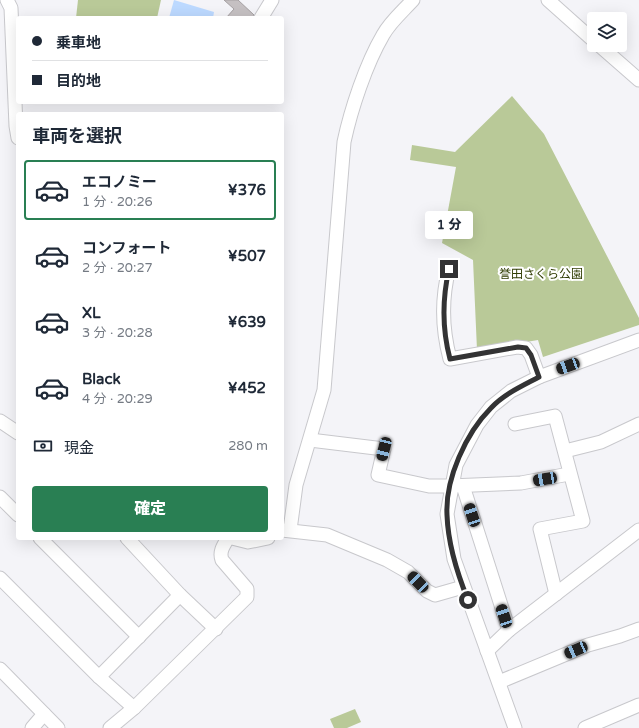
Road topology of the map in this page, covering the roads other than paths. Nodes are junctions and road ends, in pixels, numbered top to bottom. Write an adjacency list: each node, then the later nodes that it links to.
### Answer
1 (7, 0): 9 (street)
2 (272, 0): 5 (street)
3 (413, 0): 17 (street)
4 (548, 0): 6 (street)
5 (262, 16)
6 (587, 34)
7 (607, 52): 8 (street)
8 (639, 80)
9 (16, 126)
10 (449, 269): 12 (street)
11 (639, 340): 12 (street)
12 (539, 377): 20 (street)
13 (0, 421): 16 (street)
14 (515, 424): 18 (street)
15 (639, 424): 18 (street)
16 (16, 432)
17 (310, 440): 20 (street); 23 (street)
18 (565, 451): 19 (street)
19 (569, 474): 20 (street); 33 (street)
20 (457, 486): 31 (street); 36 (street)
21 (0, 497): 22 (street)
22 (16, 514)
23 (286, 530): 31 (street)
24 (639, 530): 33 (street)
25 (42, 540): 37 (street)
26 (129, 540): 32 (street)
27 (227, 540): 34 (street)
28 (240, 540): 29 (street)
29 (258, 540)
30 (0, 578): 40 (street)
31 (463, 587): 38 (street)
32 (180, 594): 34 (street); 37 (street)
33 (556, 594): 36 (street)
34 (216, 629): 43 (street)
35 (639, 629): 41 (street)
36 (509, 630): 38 (street)
37 (139, 637): 40 (street)
38 (487, 651): 41 (street)
39 (0, 669): 44 (street)
40 (99, 677): 43 (street)
41 (499, 682): 48 (street)
42 (639, 705): 49 (street)
43 (134, 708): 47 (street)
44 (44, 714): 45 (street); 46 (street)
45 (32, 728)
46 (58, 728)
47 (110, 728)
48 (515, 728)
49 (585, 728)

